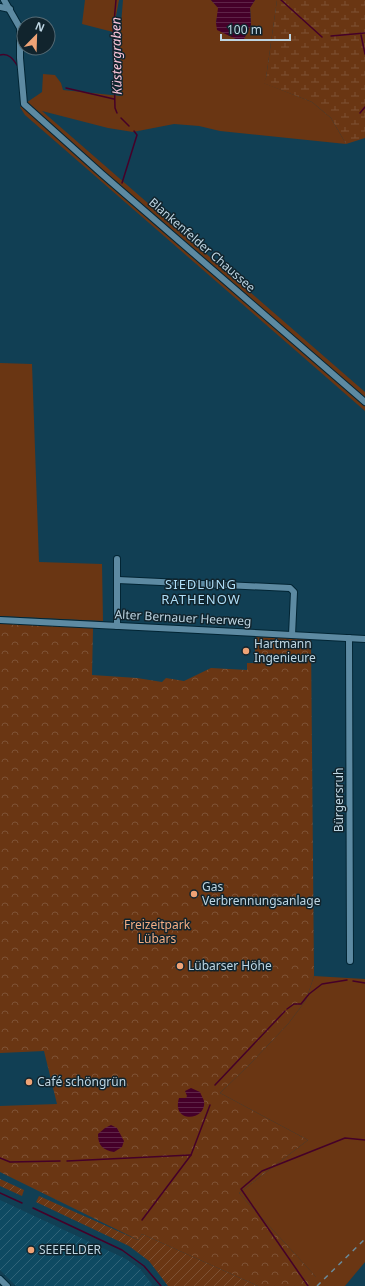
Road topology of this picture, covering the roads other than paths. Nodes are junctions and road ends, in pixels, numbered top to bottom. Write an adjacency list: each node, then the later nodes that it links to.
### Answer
1 (4, 0): 3 (street)
2 (0, 7): 3 (street)
3 (10, 9): 4 (street, Blankenfelder Chaussee)
4 (365, 402)
5 (117, 559): 6 (street)
6 (118, 580): 8 (street); 9 (street)
7 (0, 620): 8 (street, Alter Bernauer Heerweg)
8 (117, 626): 9 (street, Alter Bernauer Heerweg)
9 (292, 635): 10 (street, Alter Bernauer Heerweg)
10 (349, 638): 11 (street, Alter Bernauer Heerweg); 12 (street, Bürgersruh)
11 (365, 639)
12 (350, 961)
13 (0, 1279): 14 (street)
14 (7, 1286)

